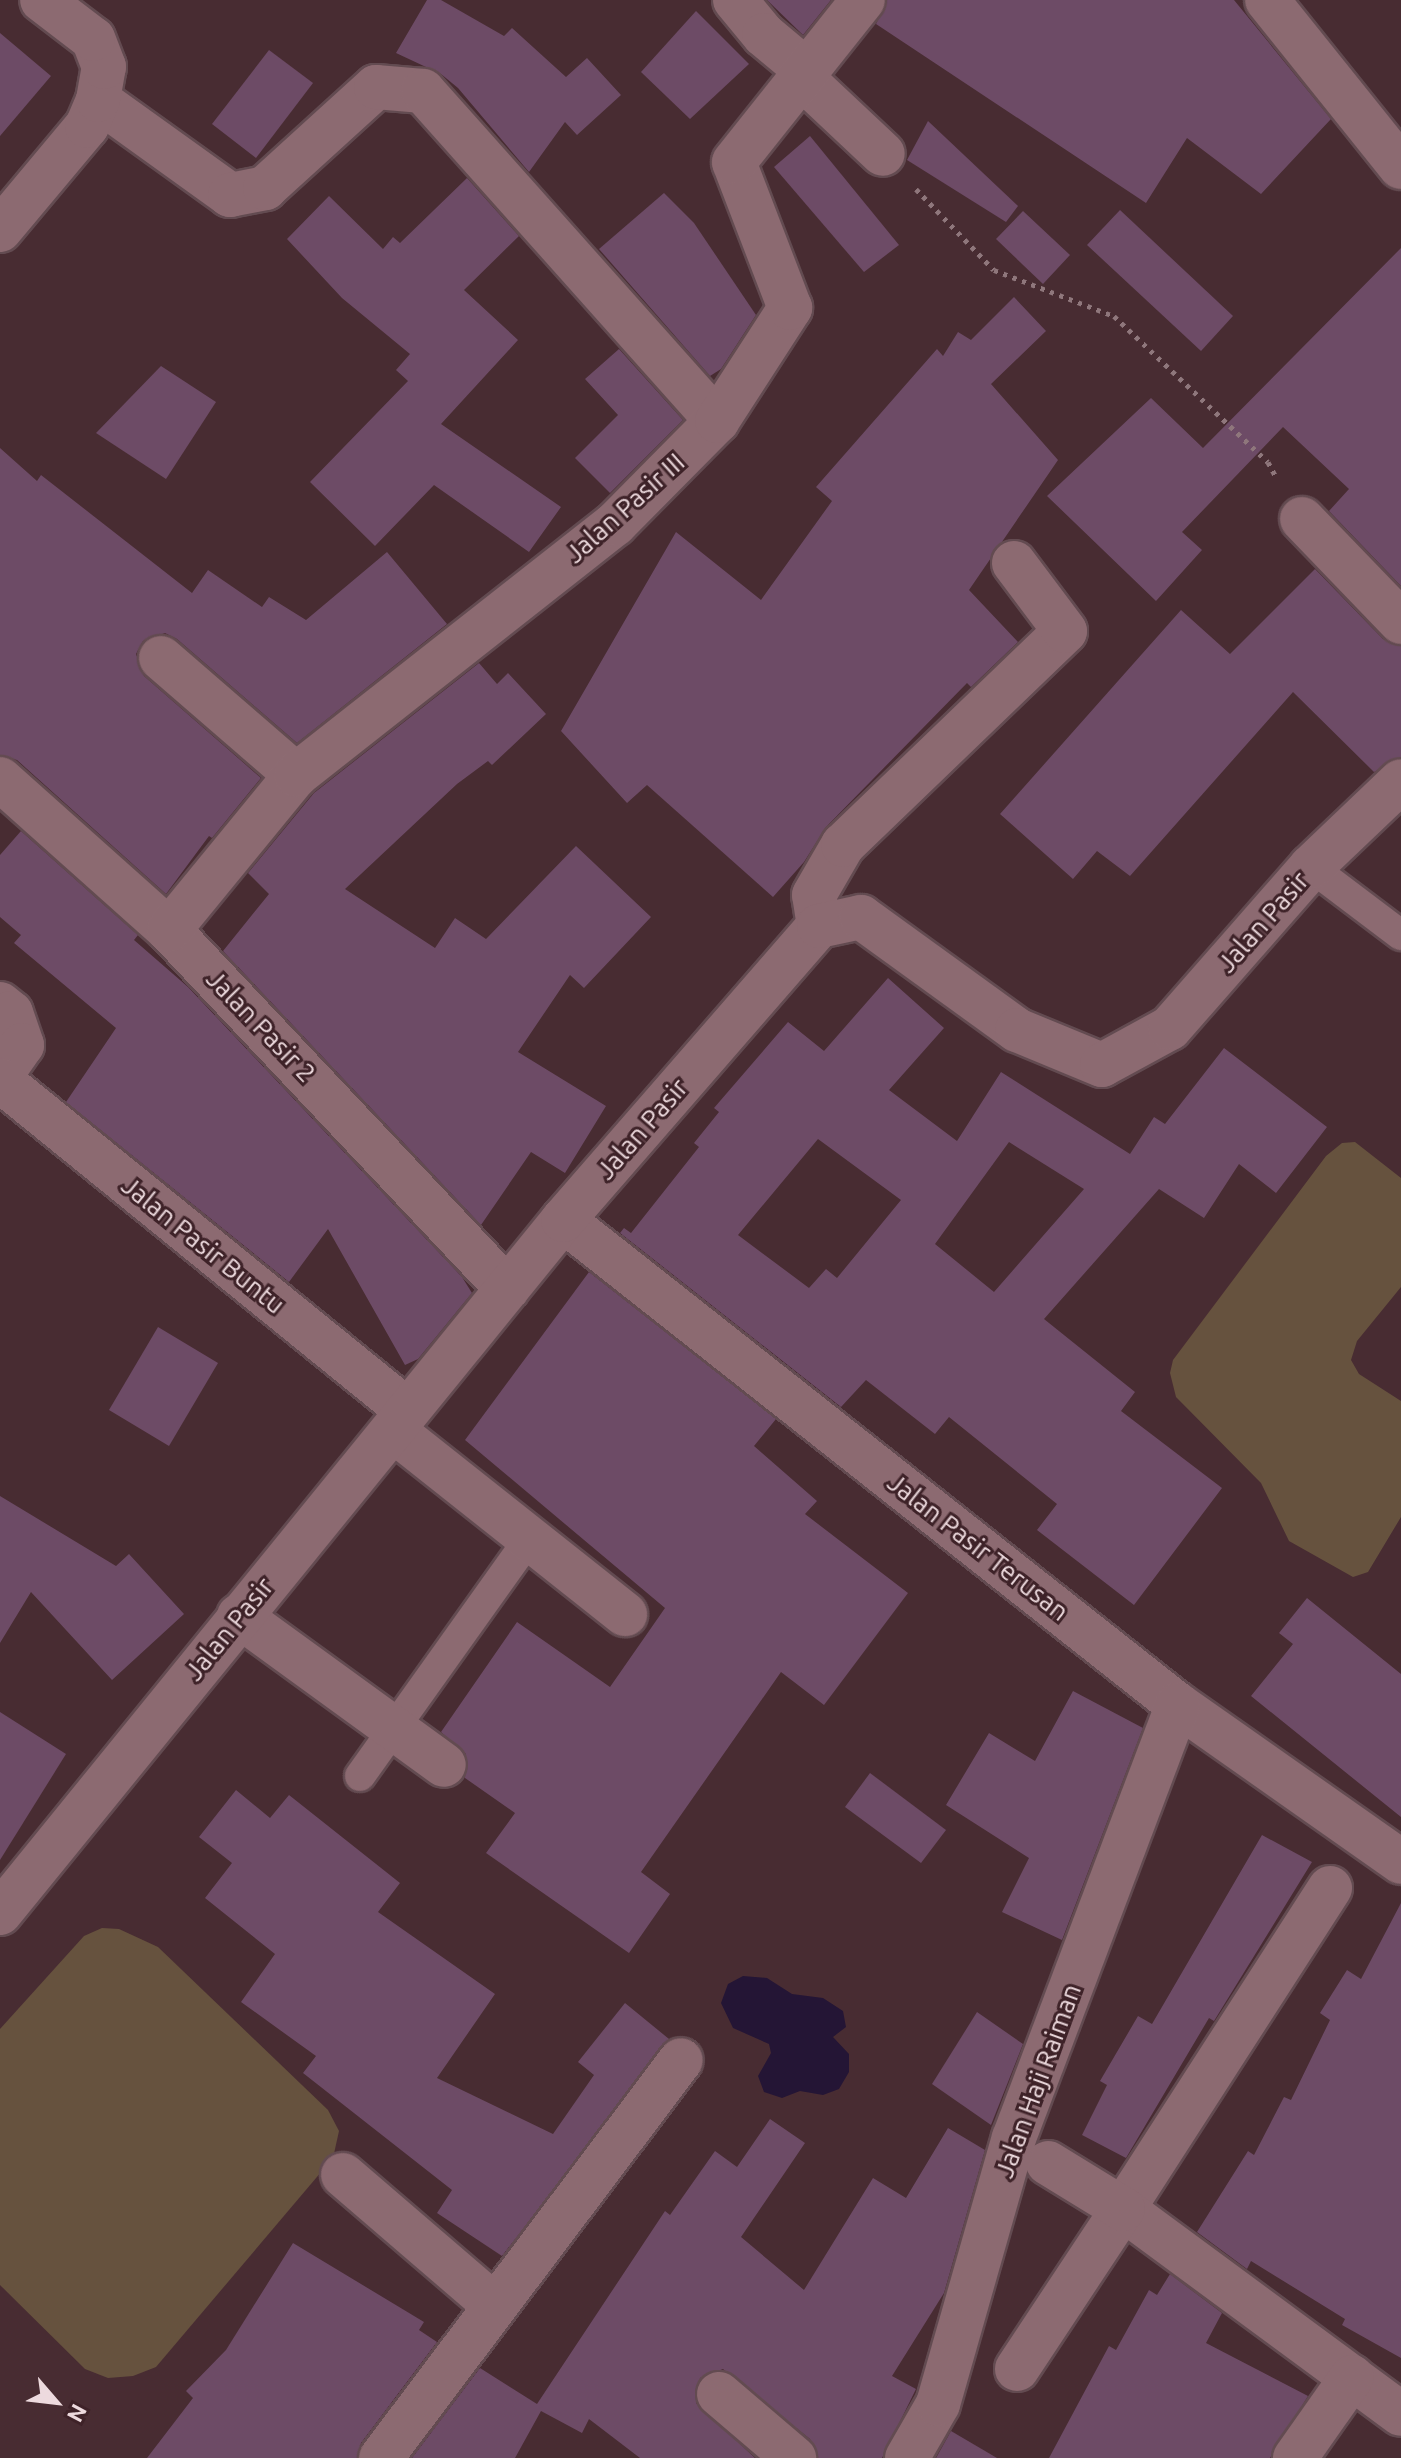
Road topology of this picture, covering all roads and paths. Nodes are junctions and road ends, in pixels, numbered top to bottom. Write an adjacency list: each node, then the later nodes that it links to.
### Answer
1 (42, 0): 6 (street)
2 (735, 0): 5 (street)
3 (863, 0): 5 (street, Jalan Pasir III)
4 (1267, 0): 8 (street)
5 (804, 74): 7 (street); 10 (street, Jalan Pasir III)
6 (98, 100): 9 (street); 10 (street)
7 (883, 154): 11 (path)
8 (1401, 167)
9 (0, 230)
10 (717, 421): 15 (street, Jalan Pasir III)
11 (1302, 519): 13 (street)
12 (1014, 563): 19 (street)
13 (1401, 622)
14 (161, 658): 15 (street)
15 (296, 775): 20 (street, Jalan Pasir III)
16 (0, 779): 20 (street, Jalan Pasir 2)
17 (1401, 781): 18 (street, Jalan Pasir)
18 (1311, 867): 19 (street, Jalan Pasir); 21 (lane)
19 (819, 926): 24 (street, Jalan Pasir)
20 (169, 930): 25 (street, Jalan Pasir 2)
21 (1401, 935)
22 (0, 1004): 23 (street, Jalan Pasir Buntu)
23 (0, 1079): 26 (street, Jalan Pasir Buntu)
24 (563, 1220): 25 (street, Jalan Pasir); 30 (street, Jalan Pasir Terusan)
25 (507, 1289): 26 (street, Jalan Pasir)
26 (400, 1420): 27 (street, Jalan Pasir Buntu); 29 (street, Jalan Pasir)
27 (530, 1538): 28 (street, Jalan Pasir Buntu); 31 (lane)
28 (625, 1614)
29 (239, 1616): 31 (street); 36 (street, Jalan Pasir)
30 (1178, 1705): 34 (street, Jalan Pasir Terusan); 48 (street, Jalan Haji Raiman)
31 (392, 1730): 32 (street); 33 (lane)
32 (444, 1765)
33 (360, 1776)
34 (1401, 1862)
35 (1330, 1888): 40 (street)
36 (0, 1913)
37 (681, 2060): 41 (street)
38 (1048, 2163): 40 (street)
39 (343, 2175): 41 (street)
40 (1123, 2209): 42 (street); 43 (street)
41 (494, 2305): 46 (street)
42 (1017, 2369)
43 (1352, 2377): 45 (street); 49 (street)
44 (719, 2394): 47 (street)
45 (1401, 2414)
46 (381, 2458)
47 (794, 2458)
48 (907, 2458)
49 (1295, 2458)

